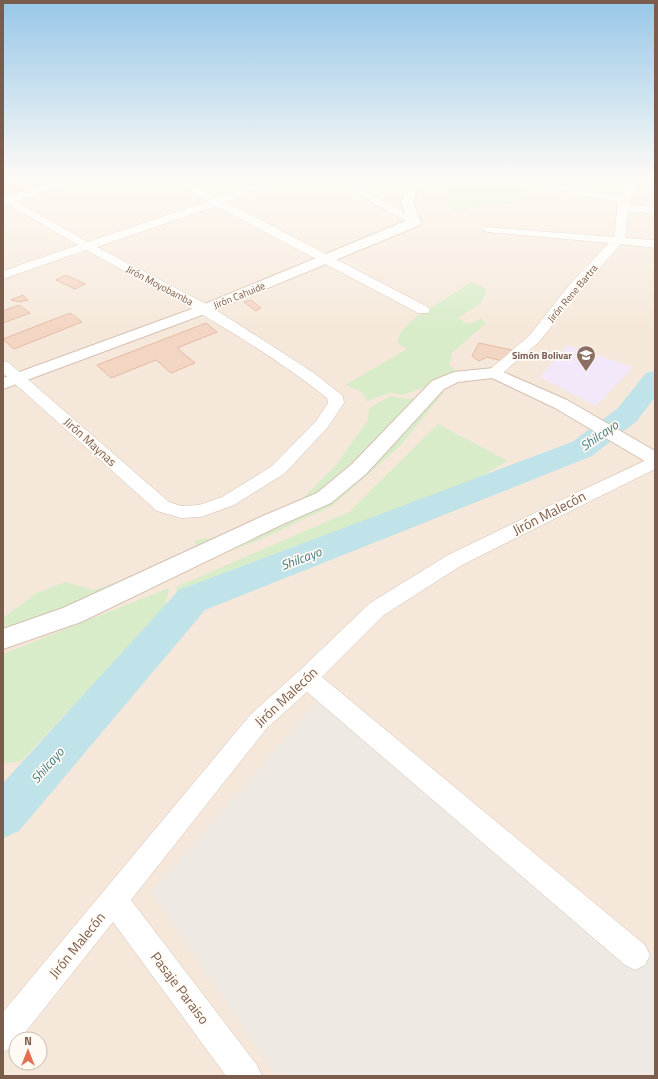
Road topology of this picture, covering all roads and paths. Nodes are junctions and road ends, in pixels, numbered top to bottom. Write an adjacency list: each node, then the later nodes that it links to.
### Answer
1 (59, 230): 9 (street, Jirón Moyobamba)
2 (133, 230): 9 (street)
3 (270, 230): 10 (street)
4 (395, 230): 10 (street, Jirón Cahuide)
5 (504, 230): 7 (street)
6 (620, 230): 7 (street)
7 (619, 240): 8 (street); 15 (street, Jirón Rene Bartra)
8 (655, 244)
9 (87, 246): 11 (street); 12 (street, Jirón Moyobamba)
10 (326, 260): 12 (street, Jirón Cahuide); 13 (street)
11 (3, 275)
12 (205, 309): 16 (street, Jirón Cahuide); 19 (street, Jirón Moyobamba)
13 (423, 310)
14 (3, 365): 16 (street, Jirón Maynas)
15 (494, 372): 17 (street); 21 (street)
16 (11, 381): 19 (street, Jirón Maynas)
17 (655, 459)
18 (655, 462): 23 (street, Jirón Malecón)
19 (181, 512)
20 (3, 629): 21 (street)
21 (30, 629): 22 (street)
22 (3, 639)
23 (307, 678): 24 (street, Jirón Malecón); 25 (street)
24 (114, 900): 26 (street, Jirón Malecón); 27 (street, Pasaje Paraiso)
25 (635, 955)
26 (3, 1036)
27 (246, 1076)

